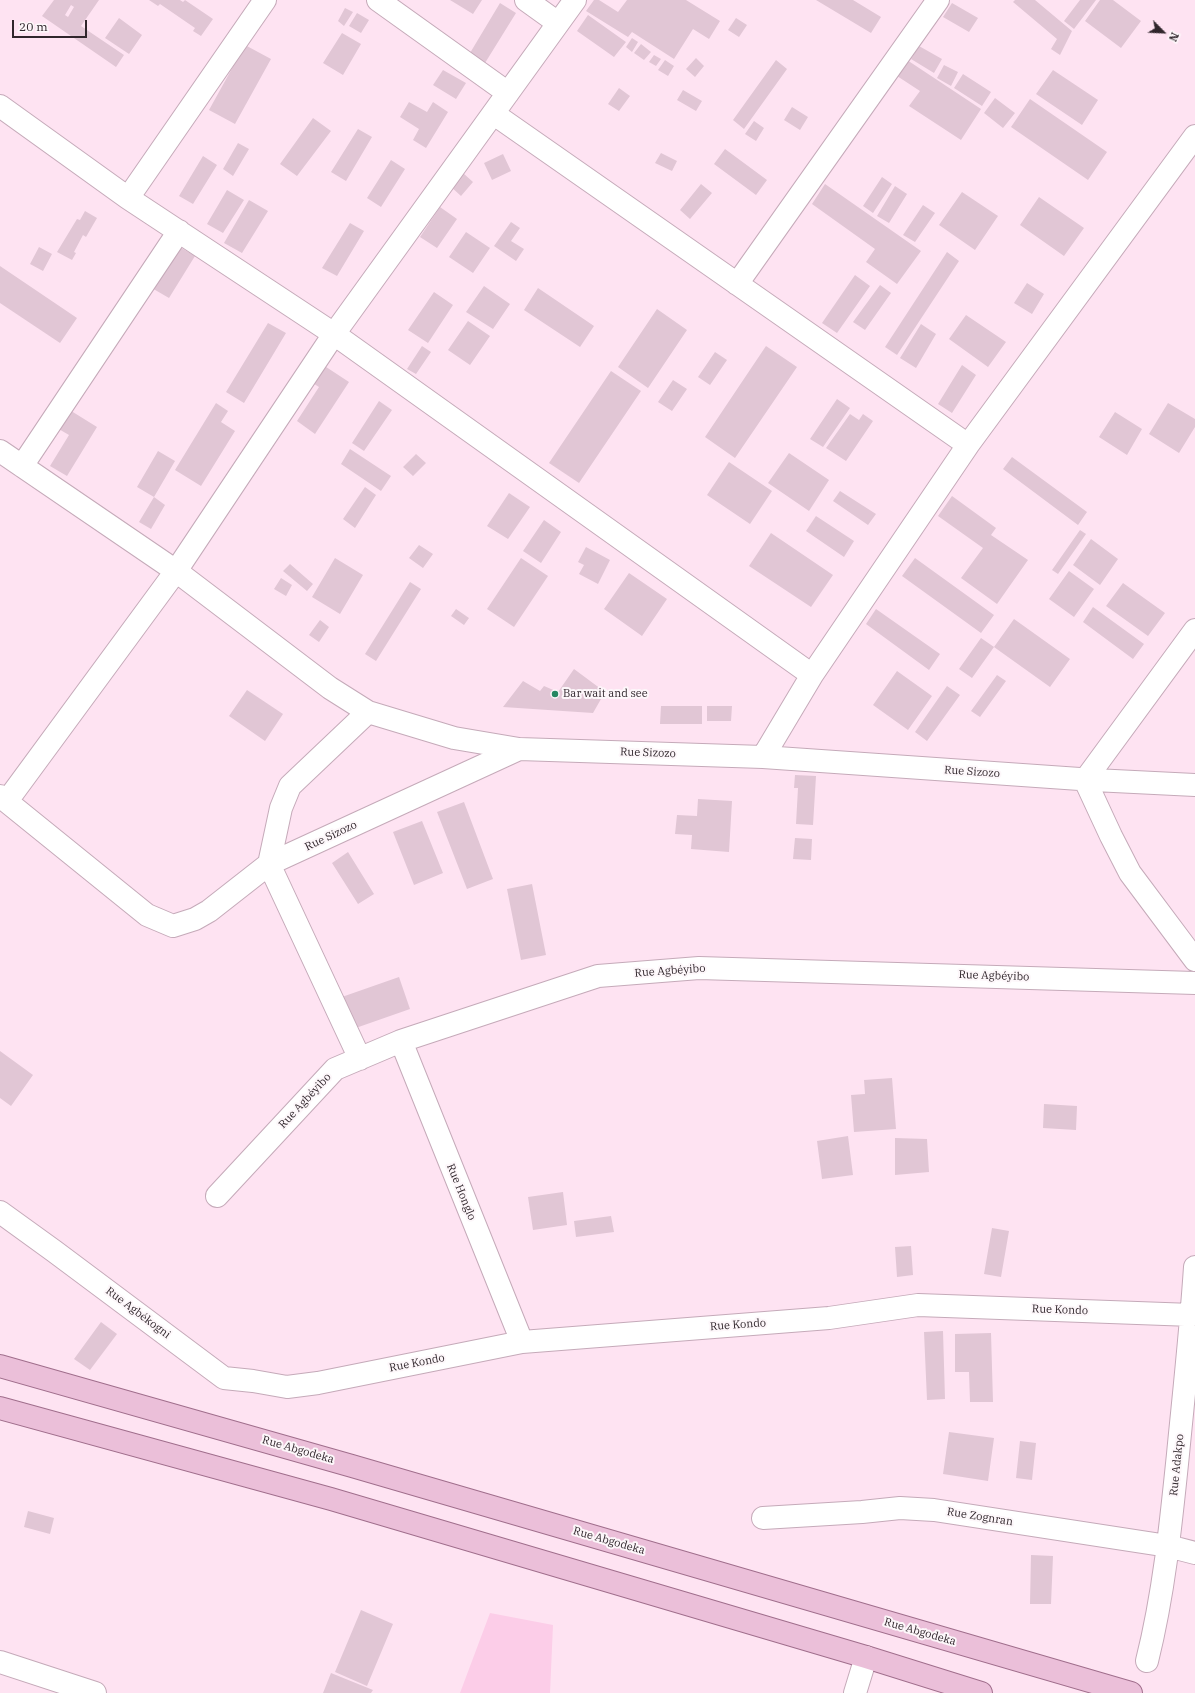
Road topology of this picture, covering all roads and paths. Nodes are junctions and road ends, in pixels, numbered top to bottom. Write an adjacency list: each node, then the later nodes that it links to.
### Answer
1 (265, 0): 11 (street)
2 (378, 0): 7 (street)
3 (526, 0): 6 (street)
4 (575, 0): 6 (street)
5 (938, 0): 13 (street)
6 (558, 23): 7 (street)
7 (508, 93): 9 (street)
8 (0, 106): 11 (street)
9 (494, 114): 13 (street); 14 (street)
10 (1192, 146): 15 (street)
11 (128, 198): 12 (street)
12 (179, 231): 14 (street); 17 (street)
13 (737, 284): 15 (street)
14 (334, 334): 18 (street); 20 (street)
15 (968, 445): 20 (street)
16 (0, 451): 17 (street)
17 (22, 466): 18 (street)
18 (176, 571): 21 (street); 26 (street)
19 (1195, 630): 24 (street)
20 (812, 674): 23 (street)
21 (368, 712): 22 (street); 27 (street)
22 (519, 749): 23 (street, Rue Sizozo); 27 (street, Rue Sizozo)
23 (763, 757): 24 (street, Rue Sizozo)
24 (1085, 780): 25 (street, Rue Sizozo); 28 (street)
25 (1195, 785)
26 (4, 798): 27 (street, Rue Sizozo)
27 (269, 864): 31 (street)
28 (1195, 960)
29 (1195, 982): 30 (street, Rue Agbéyibo)
30 (401, 1041): 31 (street, Rue Agbéyibo); 36 (street, Rue Honglo)
31 (360, 1058): 32 (street, Rue Agbéyibo)
32 (217, 1196)
33 (0, 1212): 38 (street, Rue Agbékogni)
34 (1195, 1267): 35 (street, Rue Adakpo)
35 (1192, 1315): 36 (street, Rue Kondo); 41 (street, Rue Adakpo)
36 (522, 1342): 38 (street, Rue Kondo)
37 (0, 1366): 49 (main road, Rue Abgodeka)
38 (287, 1387)
39 (0, 1408): 43 (main road)
40 (764, 1518): 41 (street, Rue Zognran)
41 (1168, 1546): 42 (street, Rue Zognran); 44 (street, Rue Adakpo)
42 (1195, 1553)
43 (866, 1657): 47 (street); 48 (main road)
44 (1147, 1661)
45 (0, 1662): 46 (street)
46 (95, 1693)
47 (854, 1693)
48 (982, 1693)
49 (1130, 1693)

